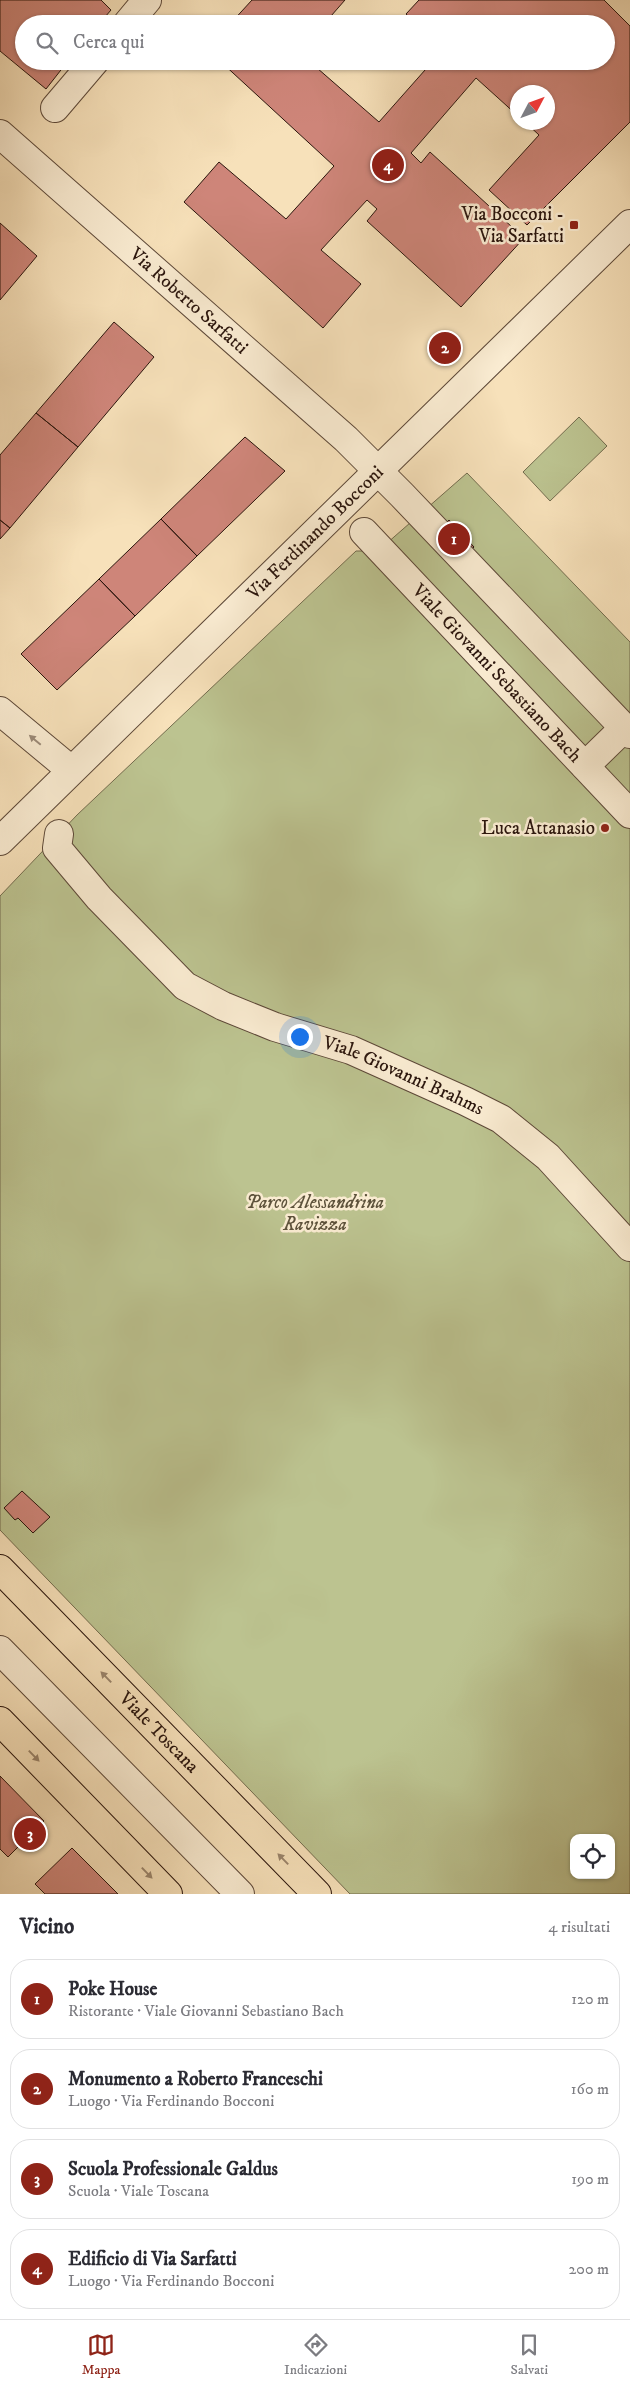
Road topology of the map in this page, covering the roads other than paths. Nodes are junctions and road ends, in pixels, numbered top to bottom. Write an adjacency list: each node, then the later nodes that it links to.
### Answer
1 (147, 0): 2 (street)
2 (134, 15)
3 (87, 70): 4 (street)
4 (55, 108)
5 (4, 143): 7 (street, Via Roberto Sarfatti)
6 (630, 224): 7 (street, Via Ferdinando Bocconi)
7 (377, 471): 10 (street); 12 (street, Via Ferdinando Bocconi)
8 (364, 532): 11 (street, Viale Giovanni Sebastiano Bach)
9 (0, 711): 12 (street, one-way to 9)
10 (627, 731): 11 (street)
11 (585, 766): 13 (street, Viale Giovanni Sebastiano Bach)
12 (70, 770): 15 (street, Via Ferdinando Bocconi)
13 (630, 814)
14 (59, 834): 16 (street, Viale Giovanni Brahms)
15 (0, 841)
16 (630, 1247)
17 (0, 1569): 22 (main road, Viale Toscana, one-way to 17)
18 (0, 1650): 21 (street)
19 (0, 1722): 20 (main road, one-way to 20)
20 (168, 1894)
21 (240, 1894)
22 (317, 1894)

